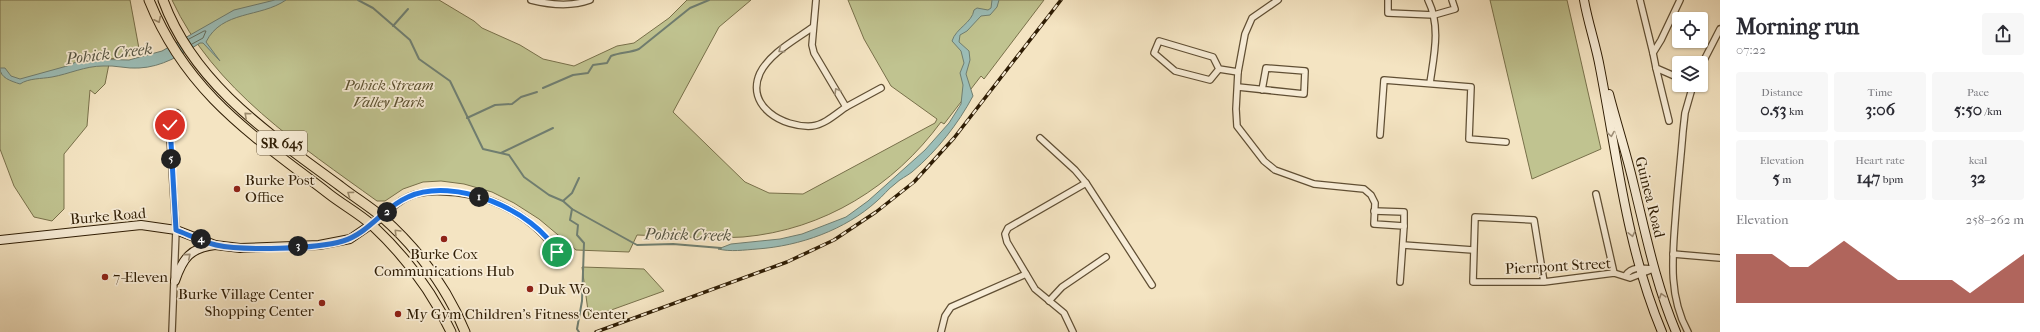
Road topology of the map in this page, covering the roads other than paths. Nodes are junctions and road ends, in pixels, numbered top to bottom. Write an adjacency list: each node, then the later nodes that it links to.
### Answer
1 (149, 0): 38 (main road, SR 645, one-way to 38)
2 (163, 0): 37 (main road, SR 645, one-way to 2)
3 (531, 0): 4 (street)
4 (590, 0)
5 (816, 0): 14 (street)
6 (1278, 0): 21 (street)
7 (1388, 0): 13 (street)
8 (1428, 0): 13 (street)
9 (1452, 0): 13 (street)
10 (1584, 0): 18 (main road, Guinea Road)
11 (1640, 0): 16 (street)
12 (1680, 0): 16 (street)
13 (1434, 14): 23 (street)
14 (813, 27): 28 (street, one-way to 14); 28 (street, one-way to 28)
15 (1720, 29): 17 (street)
16 (1653, 52): 19 (street)
17 (1706, 56)
18 (1600, 68): 49 (main road, Guinea Road); 50 (main road, Guinea Road, one-way to 50)
19 (1656, 68): 22 (street); 30 (street)
20 (1219, 69): 20 (street); 21 (street)
21 (1238, 72): 24 (street)
22 (1672, 75)
23 (1430, 83): 31 (street); 33 (street)
24 (1238, 87): 26 (street); 36 (street)
25 (881, 88): 28 (street)
26 (1262, 90): 26 (street)
27 (1691, 92): 45 (street, Guinea Road)
28 (846, 107)
29 (177, 113): 40 (street)
30 (1669, 121)
31 (1380, 135)
32 (1040, 138): 34 (street)
33 (1506, 142)
34 (1086, 183): 52 (street); 56 (street)
35 (1596, 194): 51 (street)
36 (1374, 211): 39 (street); 39 (street)
37 (382, 217): 38 (main road, Burke Road); 46 (street, Burke Road); 60 (main road, SR 645, one-way to 37)
38 (371, 225): 42 (main road, Burke Road); 59 (main road, SR 645)
39 (1404, 226): 43 (street)
40 (176, 230): 41 (main road, Burke Road); 42 (main road, Burke Road); 53 (street)
41 (0, 240)
42 (215, 244): 53 (main road, one-way to 42)
43 (1403, 245): 44 (street); 54 (street)
44 (1473, 250): 55 (street, Pierrpont Street); 55 (street)
45 (1673, 254): 48 (street); 65 (street, Guinea Road)
46 (561, 258)
47 (1106, 258): 57 (street)
48 (1720, 258)
49 (1654, 269): 50 (street); 64 (main road, Guinea Road, one-way to 49)
50 (1641, 271): 51 (street, Pierrpont Street); 63 (main road, Guinea Road)
51 (1614, 273): 55 (street, Pierrpont Street)
52 (1026, 274): 57 (street); 61 (street)
53 (175, 281): 58 (street)
54 (1400, 282)
55 (1544, 282)
56 (1152, 285)
57 (1049, 301): 62 (street)
58 (172, 332)
59 (451, 332)
60 (465, 332)
61 (941, 332)
62 (1073, 332)
63 (1662, 332)
64 (1676, 332)
65 (1688, 332)

